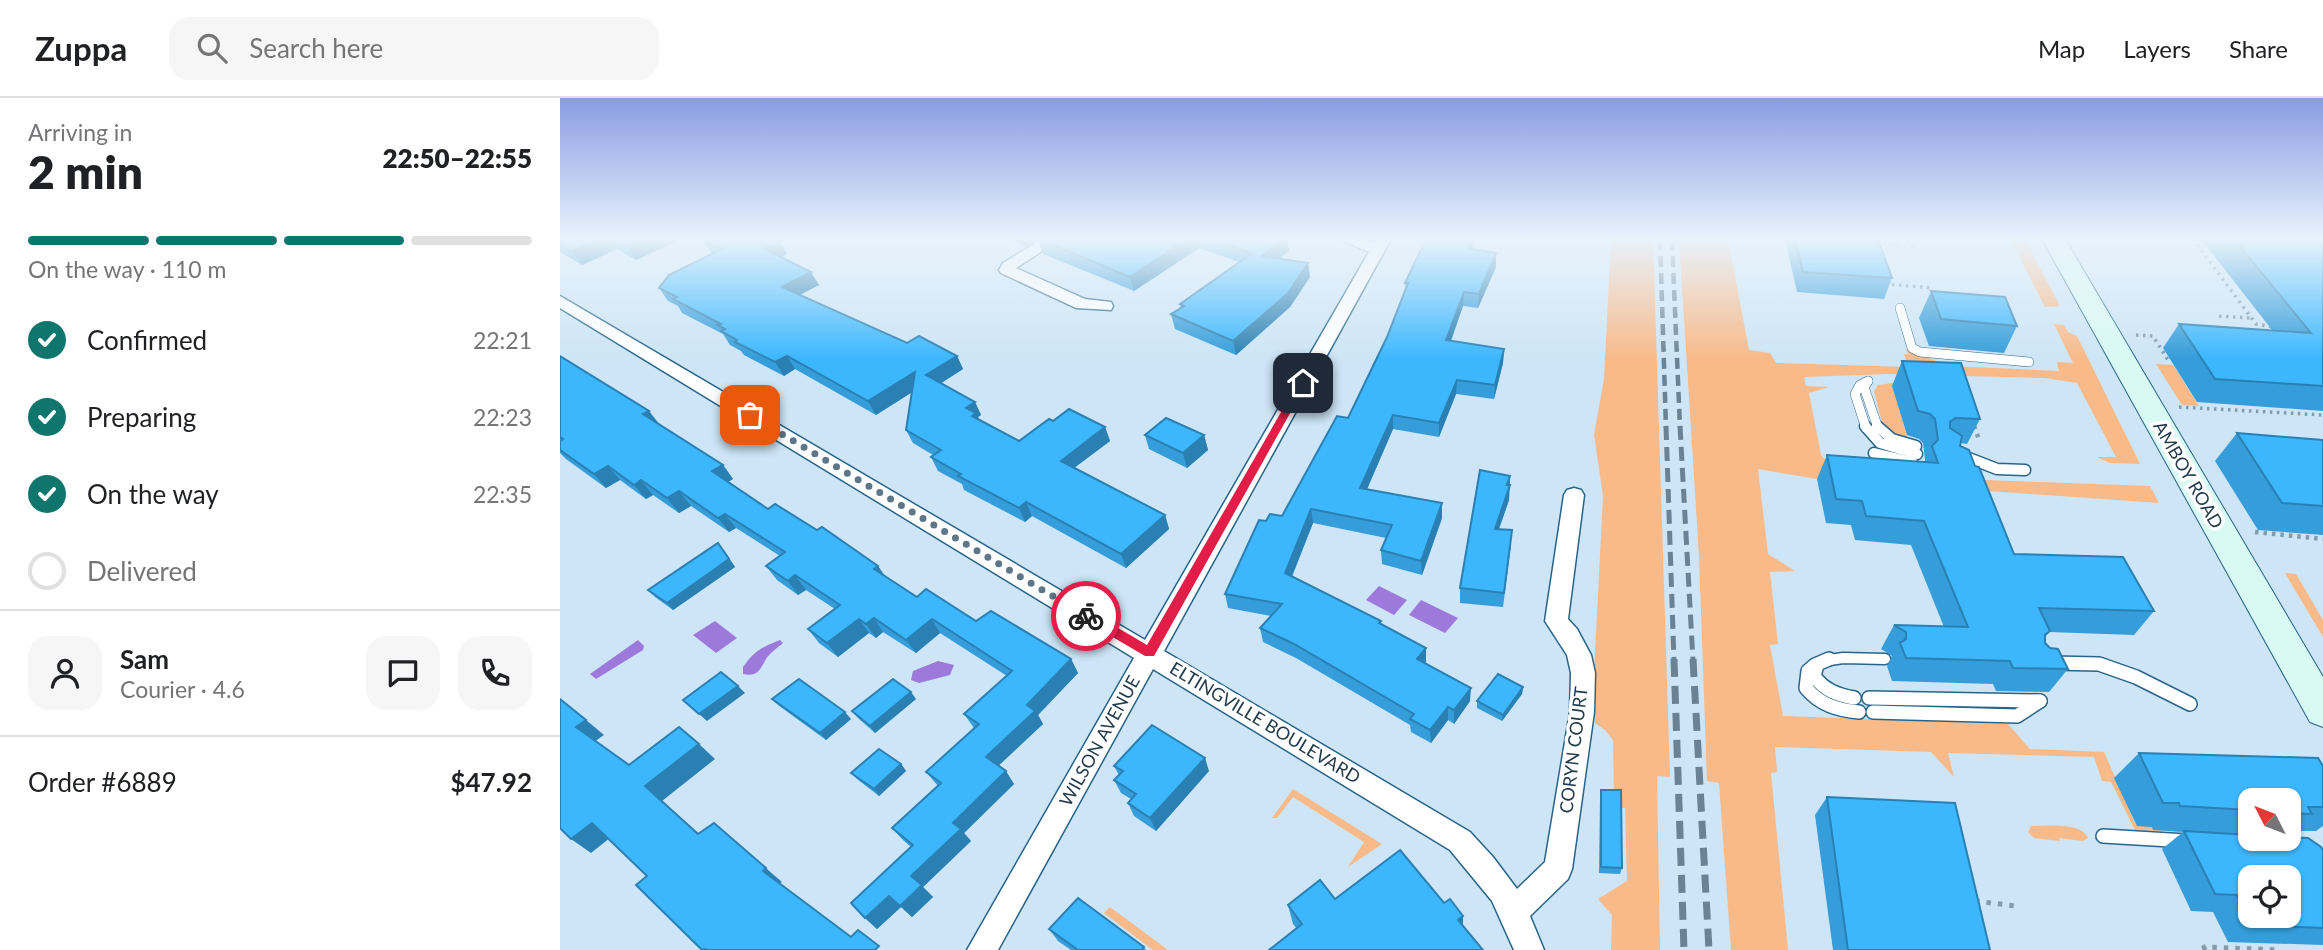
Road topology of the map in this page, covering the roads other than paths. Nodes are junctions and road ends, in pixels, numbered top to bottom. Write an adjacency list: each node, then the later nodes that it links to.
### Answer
1 (1026, 279): 5 (street)
2 (1362, 279): 13 (street, WILSON AVENUE)
3 (2076, 279): 20 (main road, AMBOY ROAD)
4 (560, 301): 13 (street, ELTINGVILLE BOULEVARD)
5 (1105, 306)
6 (1900, 308): 7 (lane)
7 (2029, 362)
8 (1868, 381): 9 (lane)
9 (1874, 453)
10 (1951, 458): 11 (lane)
11 (2025, 470)
12 (1574, 495): 25 (street, CORYN COURT)
13 (1149, 653): 25 (street, ELTINGVILLE BOULEVARD); 26 (street, WILSON AVENUE)
14 (1885, 659): 15 (lane)
15 (1820, 661): 17 (lane); 21 (lane)
16 (2036, 663): 19 (lane)
17 (1854, 698)
18 (1869, 698): 22 (lane)
19 (2190, 704)
20 (2323, 710)
21 (1859, 712)
22 (1873, 712)
23 (2103, 836): 24 (lane)
24 (2207, 842)
25 (1516, 911): 27 (street, ELTINGVILLE BOULEVARD)
26 (982, 950)
27 (1529, 950)

